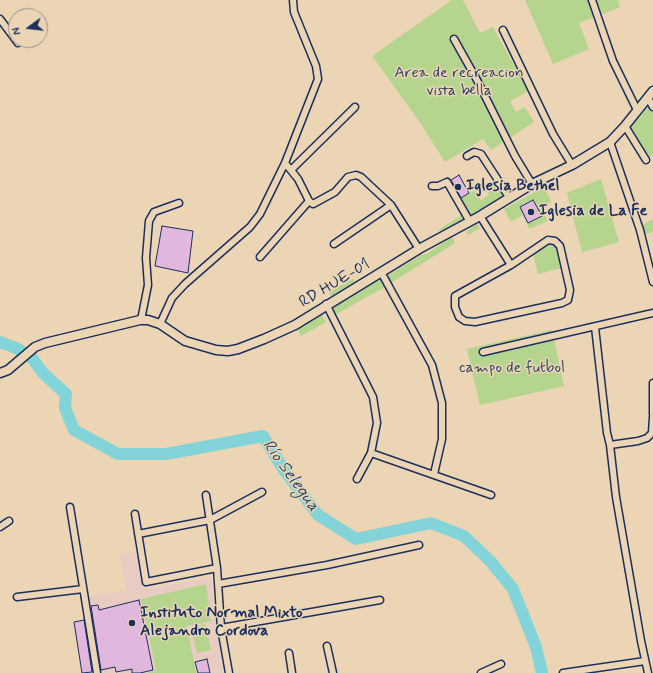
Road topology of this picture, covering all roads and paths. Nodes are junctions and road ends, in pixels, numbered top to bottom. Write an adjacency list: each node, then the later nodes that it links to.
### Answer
1 (294, 0): 16 (street)
2 (592, 0): 11 (street)
3 (0, 19): 4 (street)
4 (8, 30)
5 (503, 30): 17 (street)
6 (454, 39): 19 (street)
7 (653, 91): 8 (street, RD HUE-01)
8 (648, 98): 10 (street); 11 (street, RD HUE-01)
9 (354, 107): 18 (street)
10 (653, 107)
11 (637, 110): 12 (street, RD HUE-01)
12 (625, 126): 13 (street, RD HUE-01); 15 (street)
13 (610, 142): 17 (street, RD HUE-01); 32 (street)
14 (467, 156): 21 (street)
15 (646, 160)
16 (285, 163): 18 (street); 36 (street)
17 (572, 165): 19 (street, RD HUE-01)
18 (291, 170): 22 (street)
19 (532, 184): 21 (street, RD HUE-01)
20 (432, 186): 26 (street)
21 (509, 197): 25 (street, RD HUE-01)
22 (309, 201): 24 (street); 29 (street)
23 (179, 203): 35 (street)
24 (391, 205): 27 (street); 28 (street)
25 (480, 216): 26 (street, RD HUE-01); 30 (street)
26 (470, 222): 28 (street, RD HUE-01)
27 (334, 244)
28 (419, 249): 31 (street, RD HUE-01)
29 (260, 257)
30 (510, 265): 30 (street)
31 (382, 272): 33 (street, RD HUE-01); 44 (street)
32 (653, 282)
33 (326, 304): 36 (street, RD HUE-01); 43 (street)
34 (653, 313): 37 (street)
35 (141, 320): 36 (street, RD HUE-01); 39 (street, RD HUE-01)
36 (160, 324)
37 (595, 327): 38 (street); 42 (street)
38 (483, 352)
39 (0, 373)
40 (653, 383): 41 (street)
41 (653, 415): 42 (street)
42 (610, 445): 64 (street)
43 (371, 454): 44 (street); 45 (street)
44 (434, 474): 48 (street)
45 (356, 479)
46 (262, 492): 51 (street)
47 (206, 495): 51 (street)
48 (491, 495)
49 (70, 507): 58 (street)
50 (135, 514): 54 (street)
51 (210, 520): 54 (street); 56 (street)
52 (9, 521): 53 (street)
53 (0, 527)
54 (138, 534): 56 (street)
55 (419, 545): 57 (street)
56 (217, 568): 57 (street)
57 (218, 584): 61 (street)
58 (83, 589): 59 (street); 66 (street)
59 (17, 597)
60 (380, 600): 61 (street)
61 (222, 628): 67 (street)
62 (327, 646): 69 (street)
63 (289, 653): 68 (street)
64 (645, 661): 71 (street); 72 (street)
65 (501, 664): 70 (street)
66 (97, 673)
67 (229, 673)
68 (292, 673)
69 (331, 673)
70 (481, 673)
71 (563, 673)
72 (648, 673)

